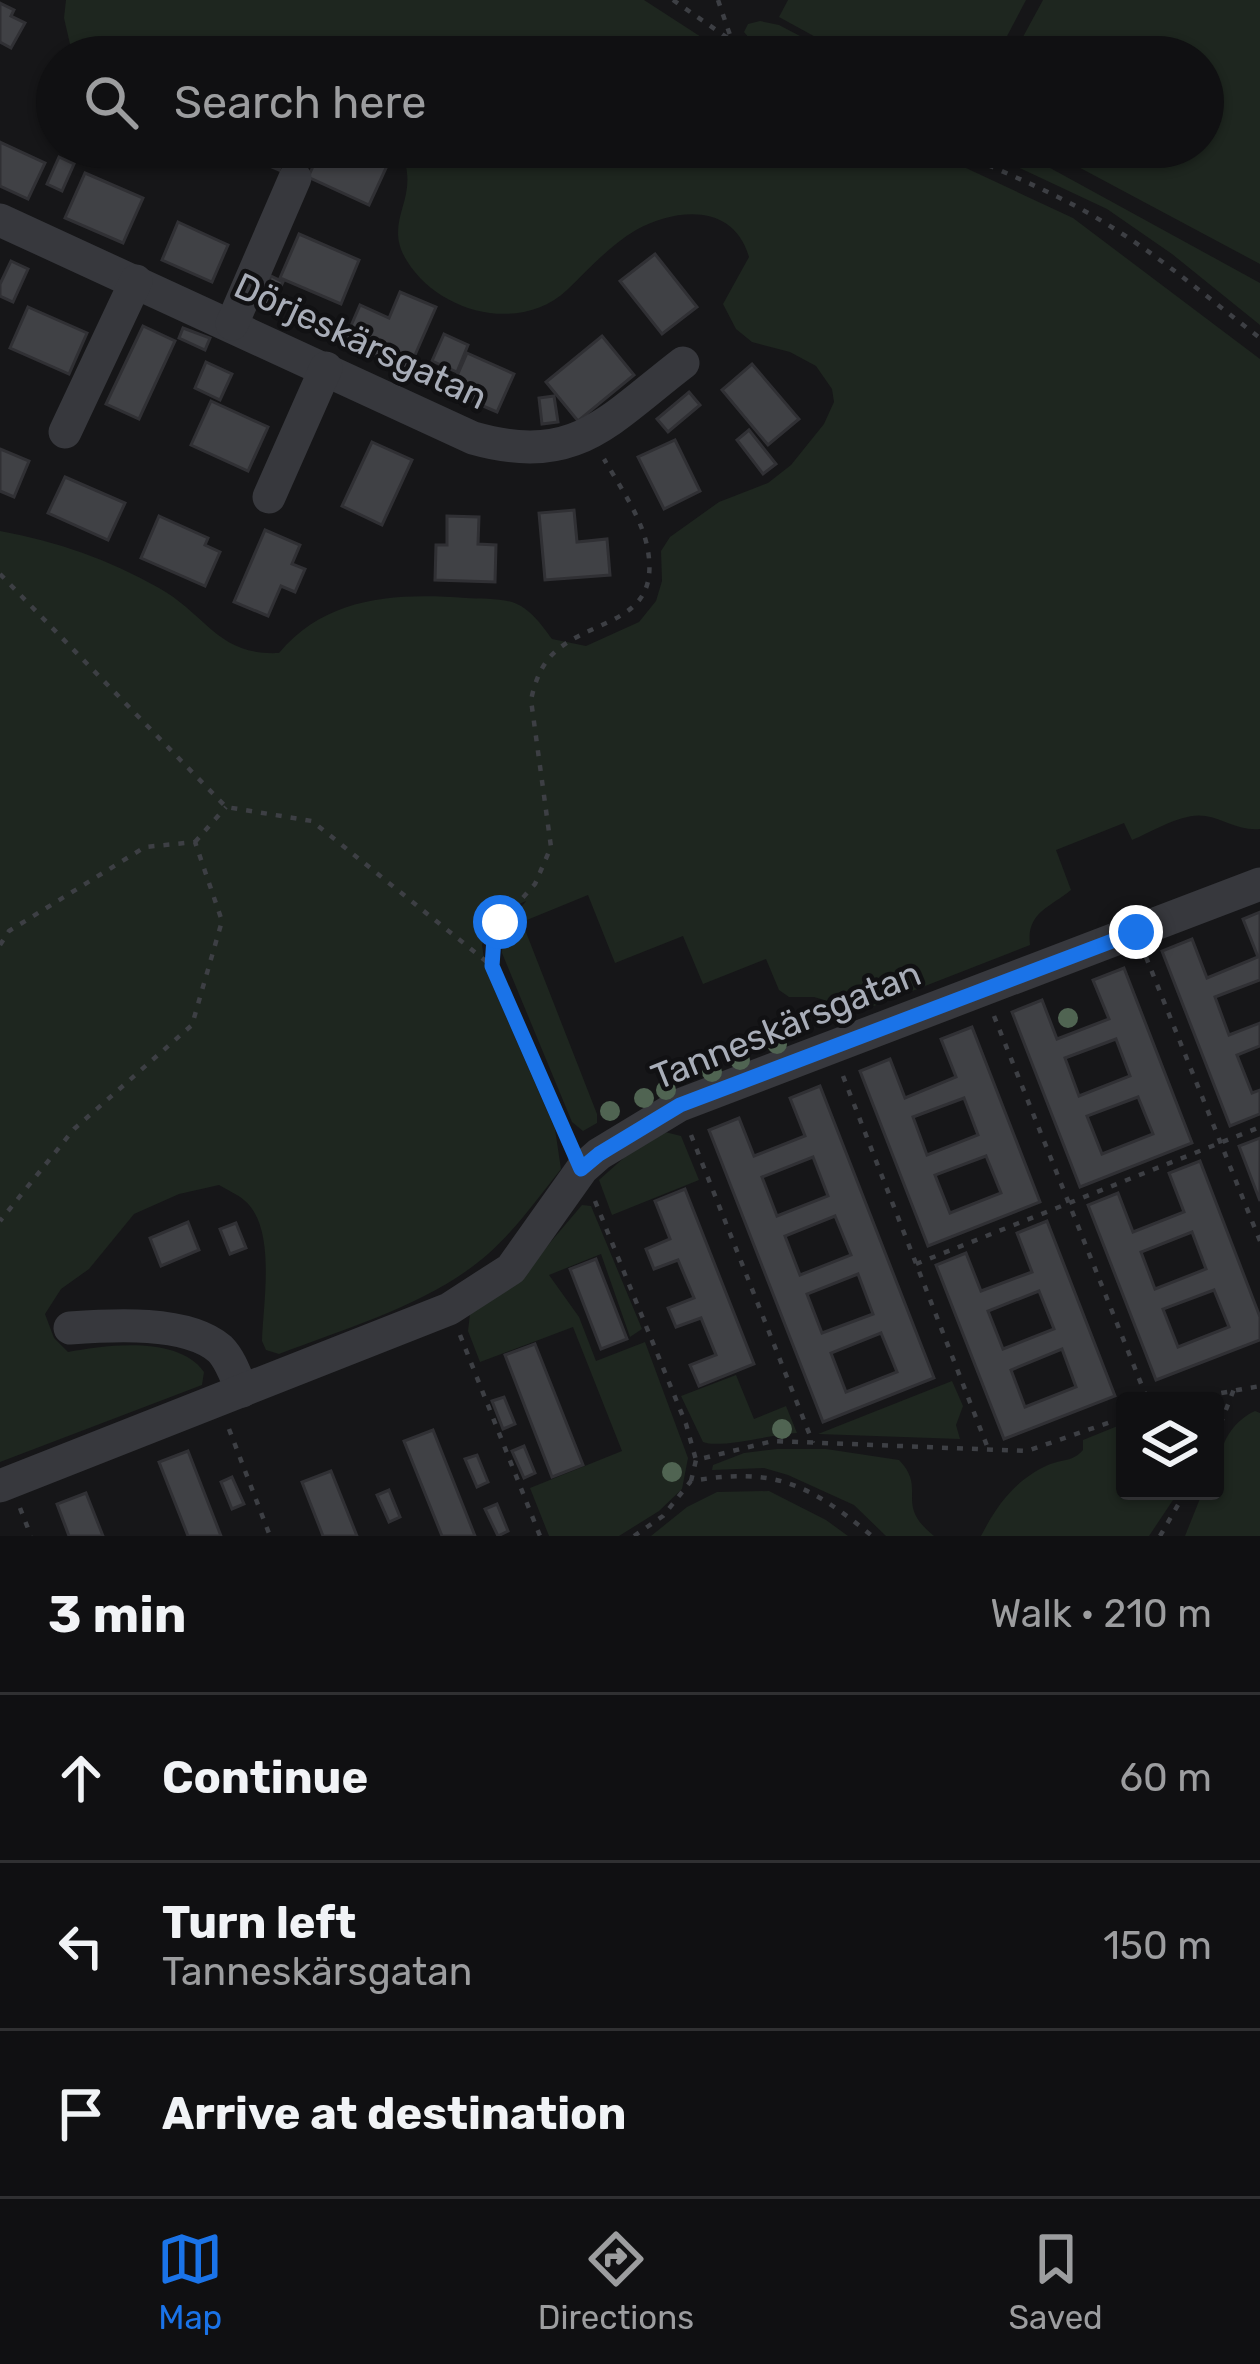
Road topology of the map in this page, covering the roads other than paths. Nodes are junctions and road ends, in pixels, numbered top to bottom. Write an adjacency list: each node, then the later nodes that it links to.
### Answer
1 (295, 178): 4 (street)
2 (0, 220): 3 (street, Dörjeskärsgatan)
3 (136, 281): 4 (street, Dörjeskärsgatan); 7 (street)
4 (232, 324): 6 (street, Dörjeskärsgatan)
5 (682, 363): 6 (street, Dörjeskärsgatan)
6 (326, 368): 8 (street)
7 (65, 432)
8 (269, 497)
9 (1260, 884): 11 (street, Tanneskärsgatan)
10 (70, 1328): 11 (street)
11 (230, 1396): 12 (street, Tanneskärsgatan)
12 (0, 1486)

